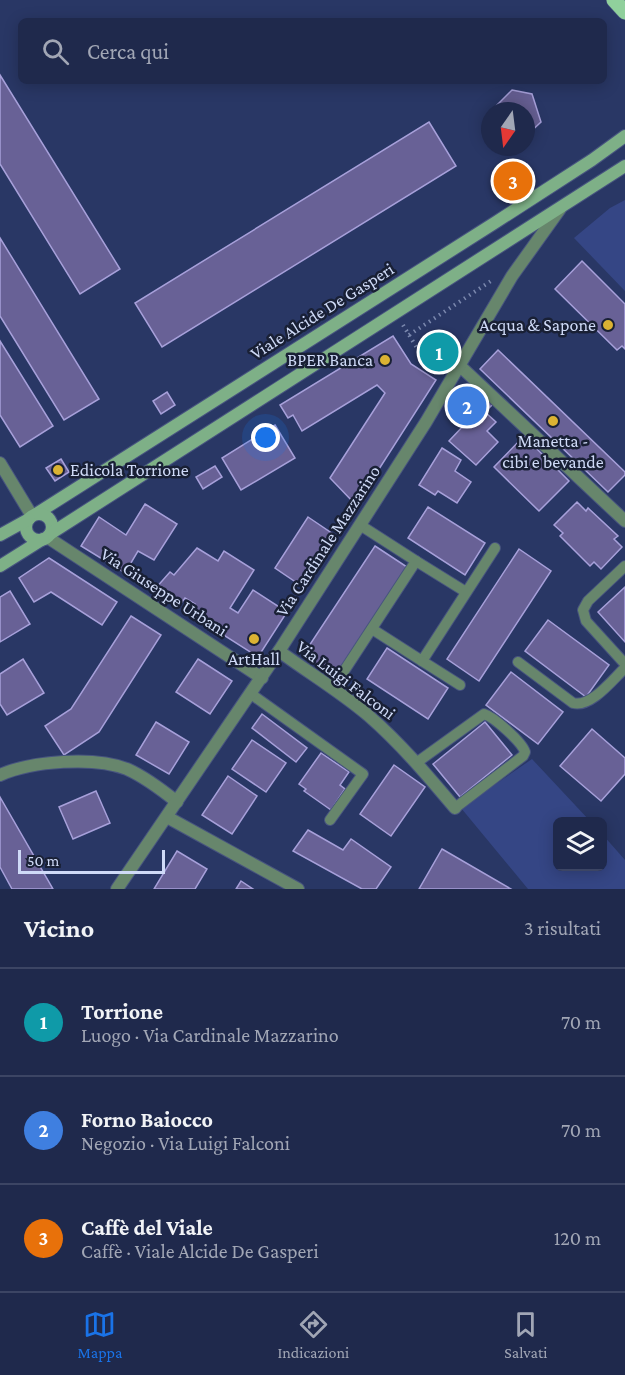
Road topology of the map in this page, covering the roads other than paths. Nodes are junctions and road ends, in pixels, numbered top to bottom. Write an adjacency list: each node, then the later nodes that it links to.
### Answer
1 (614, 0): 2 (main road)
2 (625, 12)
3 (625, 136): 8 (main road, Viale Alcide De Gasperi)
4 (625, 166): 5 (main road)
5 (561, 207): 6 (street, Via Cardinale Mazzarino); 12 (main road)
6 (459, 365): 9 (street); 10 (street, Via Cardinale Mazzarino)
7 (0, 463): 8 (street)
8 (32, 516): 11 (main road, Viale Alcide De Gasperi); 12 (main road); 12 (main road)
9 (625, 521)
10 (360, 525): 14 (lane); 19 (street, Via Cardinale Mazzarino)
11 (0, 535)
12 (47, 537): 15 (main road); 24 (street, Via Giuseppe Urbani)
13 (495, 548): 17 (lane)
14 (416, 561): 17 (lane); 18 (lane)
15 (0, 566)
16 (625, 566): 22 (lane)
17 (466, 592): 20 (lane)
18 (372, 629): 20 (lane); 23 (lane)
19 (279, 651): 24 (street, Via Cardinale Mazzarino); 27 (street, Via Luigi Falconi)
20 (422, 661): 25 (lane)
21 (518, 662): 22 (lane)
22 (625, 666)
23 (344, 671)
24 (262, 678): 26 (street, Via Cardinale Mazzarino)
25 (460, 685)
26 (251, 694): 29 (street, Via Cardinale Mazzarino); 32 (lane)
27 (416, 763): 30 (street, Via Luigi Falconi); 30 (lane, Via Luigi Falconi)
28 (0, 775): 29 (street)
29 (177, 802): 31 (street, Via Cardinale Mazzarino)
30 (455, 808)
31 (167, 817): 33 (street, Via Cardinale Mazzarino); 34 (street)
32 (330, 820)
33 (119, 888)
34 (298, 889)

